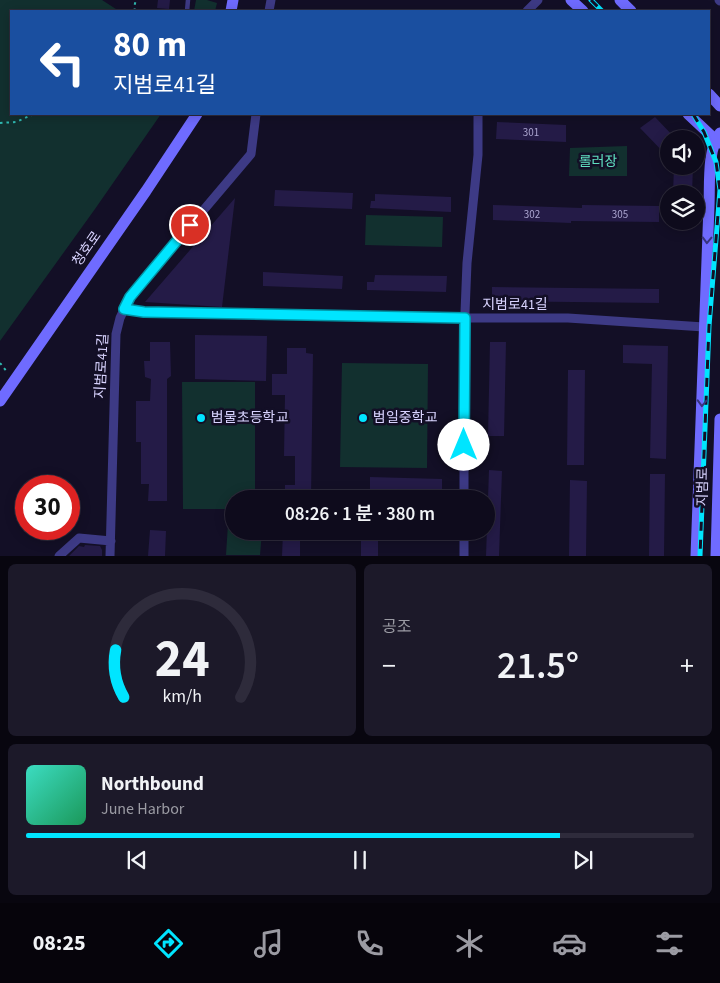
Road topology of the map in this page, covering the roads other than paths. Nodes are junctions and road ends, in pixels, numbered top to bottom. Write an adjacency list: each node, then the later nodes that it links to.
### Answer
1 (538, 0): 4 (street)
2 (572, 0): 5 (main road)
3 (620, 0): 6 (main road)
4 (528, 10)
5 (582, 10)
6 (630, 10)
7 (710, 95): 8 (main road)
8 (720, 106)
9 (196, 115): 17 (main road, 청호로)
10 (256, 115): 14 (street)
11 (478, 115): 15 (street)
12 (689, 115): 13 (main road)
13 (718, 139): 16 (main road, one-way to 16)
14 (124, 309): 15 (street, 지범로41길); 21 (street, 지범로41길)
15 (465, 318): 16 (street, 지범로41길); 19 (street)
16 (704, 327): 25 (main road, one-way to 25)
17 (0, 401)
18 (720, 419): 26 (main road, 지범로)
19 (464, 490)
20 (464, 540): 24 (street)
21 (111, 541): 22 (street); 23 (street, 지범로41길)
22 (59, 556)
23 (110, 556)
24 (464, 556)
25 (696, 556)
26 (716, 556)

